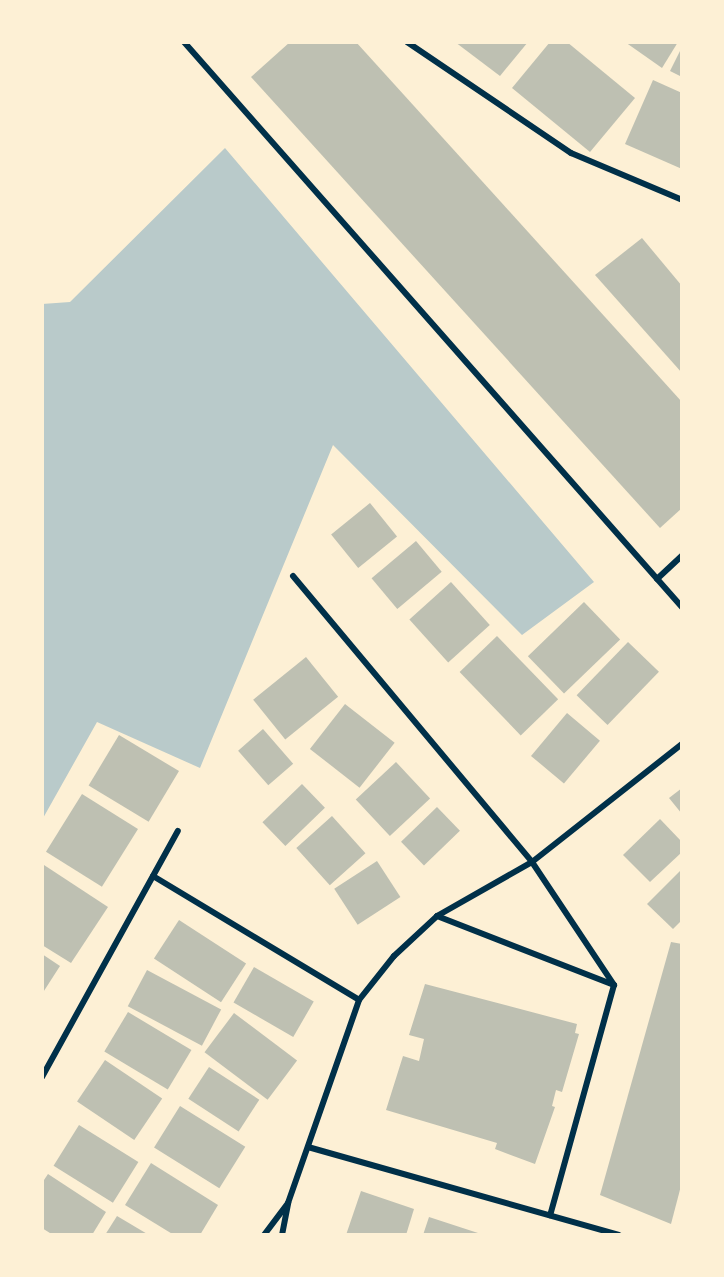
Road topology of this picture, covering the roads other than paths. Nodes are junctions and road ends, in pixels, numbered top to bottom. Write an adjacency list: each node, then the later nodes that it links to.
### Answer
1 (184, 42): 6 (street)
2 (407, 42): 3 (street)
3 (682, 200)
4 (682, 556): 6 (street)
5 (293, 576): 10 (street)
6 (657, 579): 7 (street)
7 (682, 607)
8 (682, 744): 10 (street)
9 (178, 831): 11 (street)
10 (532, 862): 12 (street); 13 (street)
11 (153, 876): 14 (street); 15 (street)
12 (437, 916): 13 (street); 14 (street)
13 (614, 985): 18 (street)
14 (359, 1000): 16 (street)
15 (42, 1077)
16 (308, 1147): 17 (street); 18 (street)
17 (288, 1203): 19 (street); 20 (street)
18 (549, 1215): 21 (street)
19 (264, 1235)
20 (282, 1235)
21 (619, 1235)

